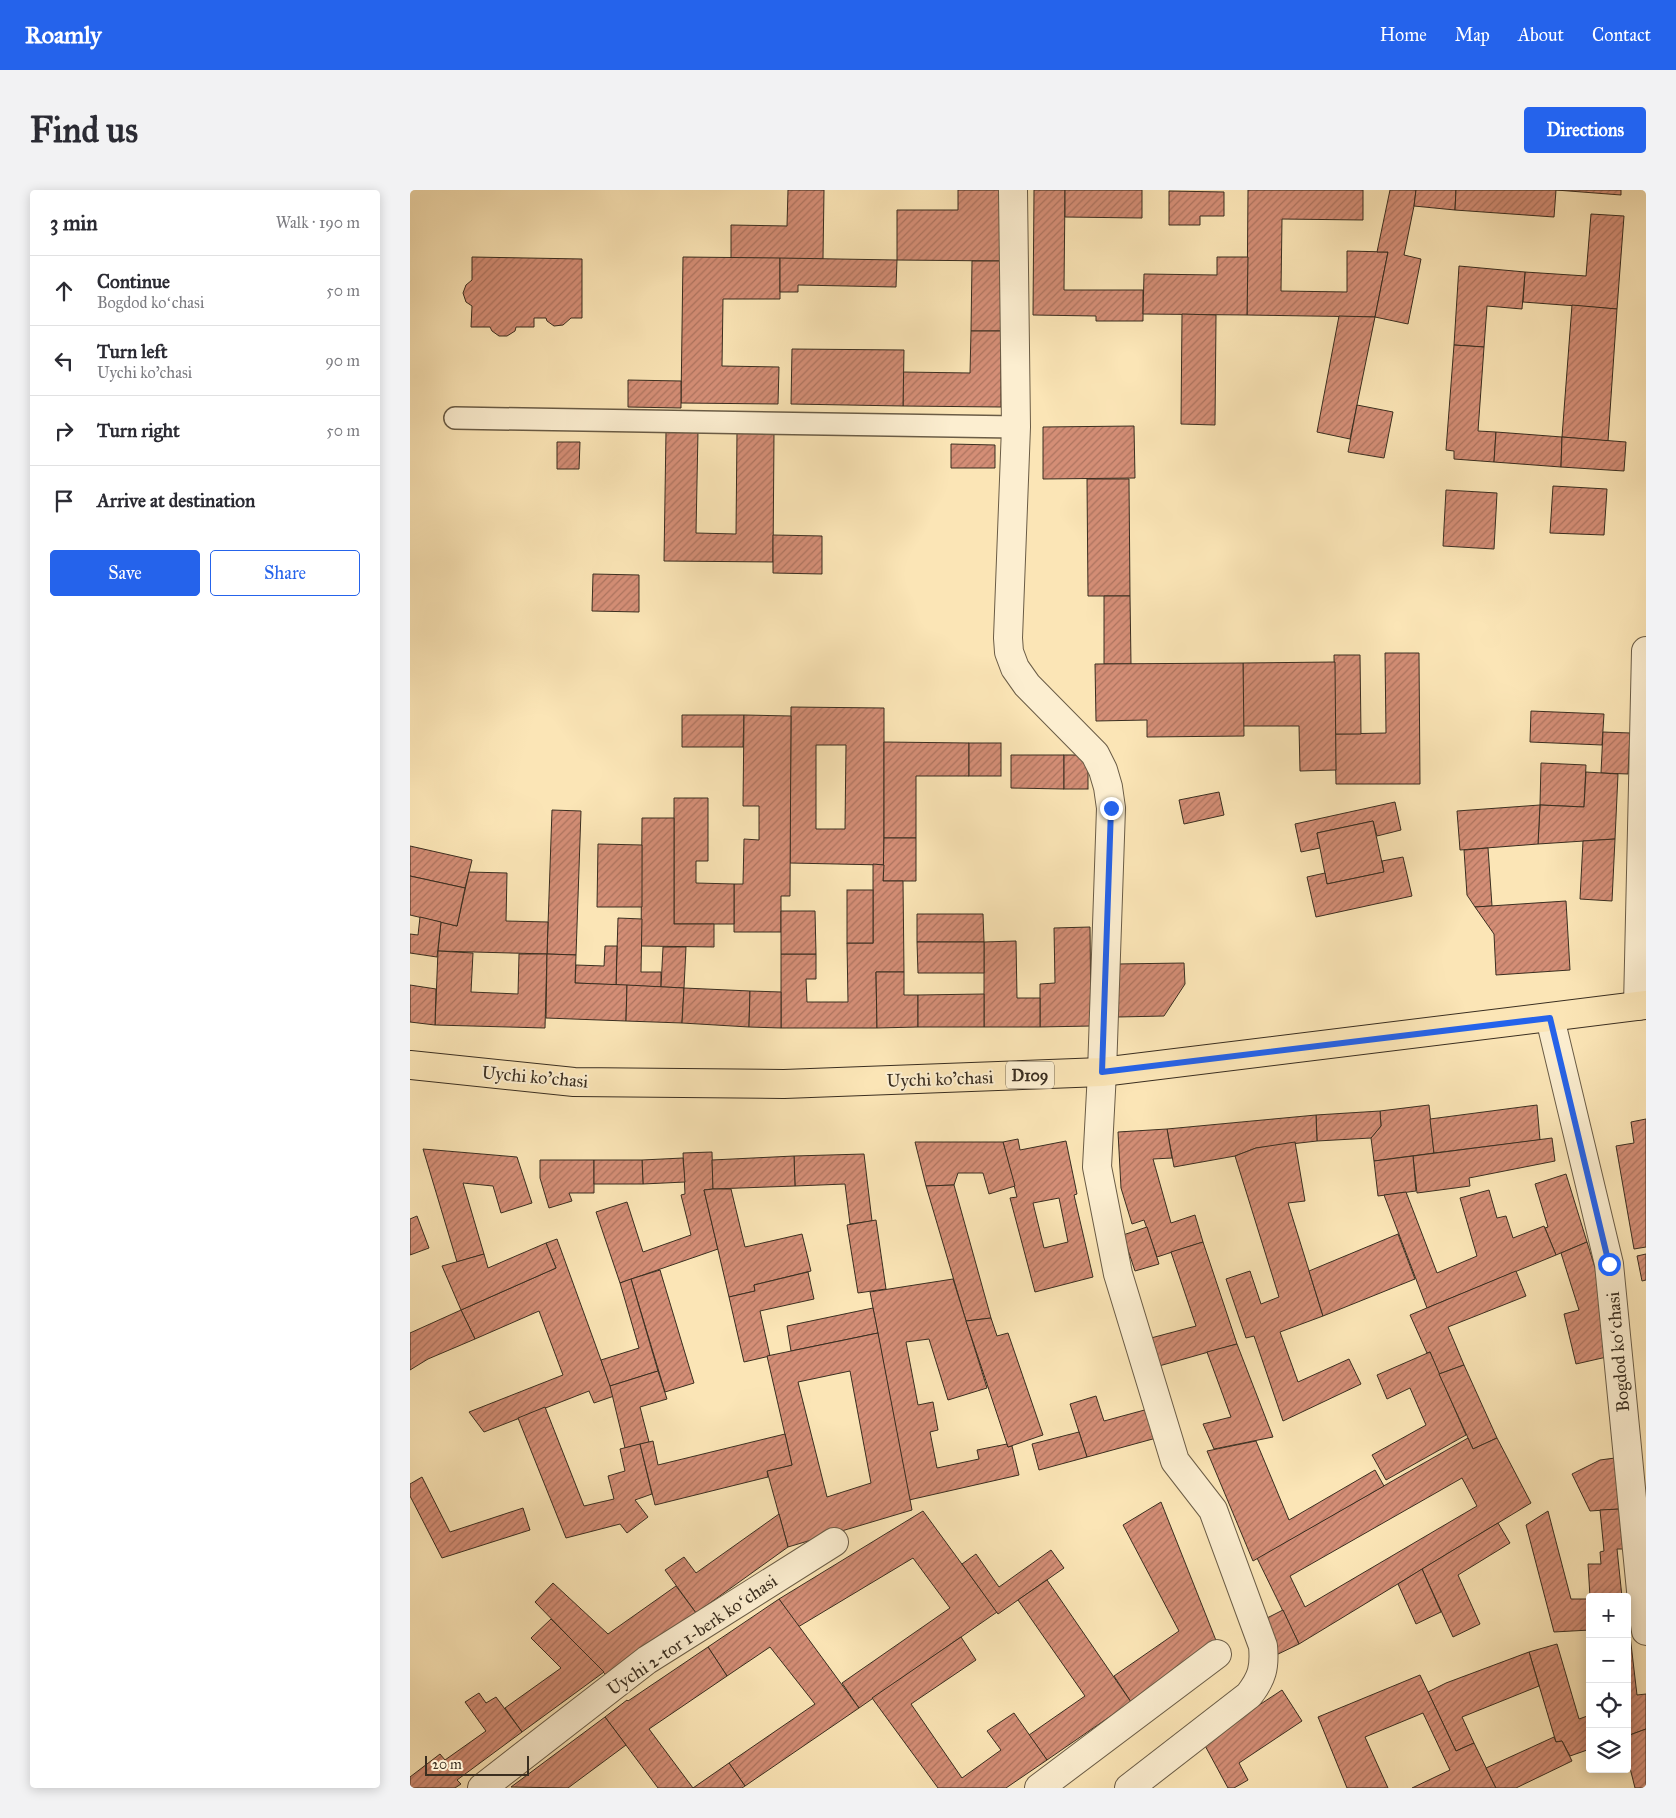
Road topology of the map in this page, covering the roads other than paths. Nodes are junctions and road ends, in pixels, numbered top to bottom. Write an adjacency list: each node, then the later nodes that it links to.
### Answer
1 (1013, 190): 3 (street)
2 (455, 418): 3 (lane)
3 (1016, 427): 8 (street)
4 (1646, 650): 5 (street)
5 (1642, 1006): 6 (main road, Uychi ko'chasi / D109)
6 (1550, 1018): 8 (main road, Uychi ko'chasi / D109); 10 (street, Bogdod koʻchasi)
7 (410, 1065): 8 (main road, Uychi ko'chasi / D109)
8 (1102, 1072): 14 (street)
9 (834, 1542): 12 (street, Uychi 2-tor 1-berk koʻchasi)
10 (1646, 1631)
11 (1218, 1654): 13 (street)
12 (482, 1788)
13 (1039, 1788)
14 (1129, 1788)

